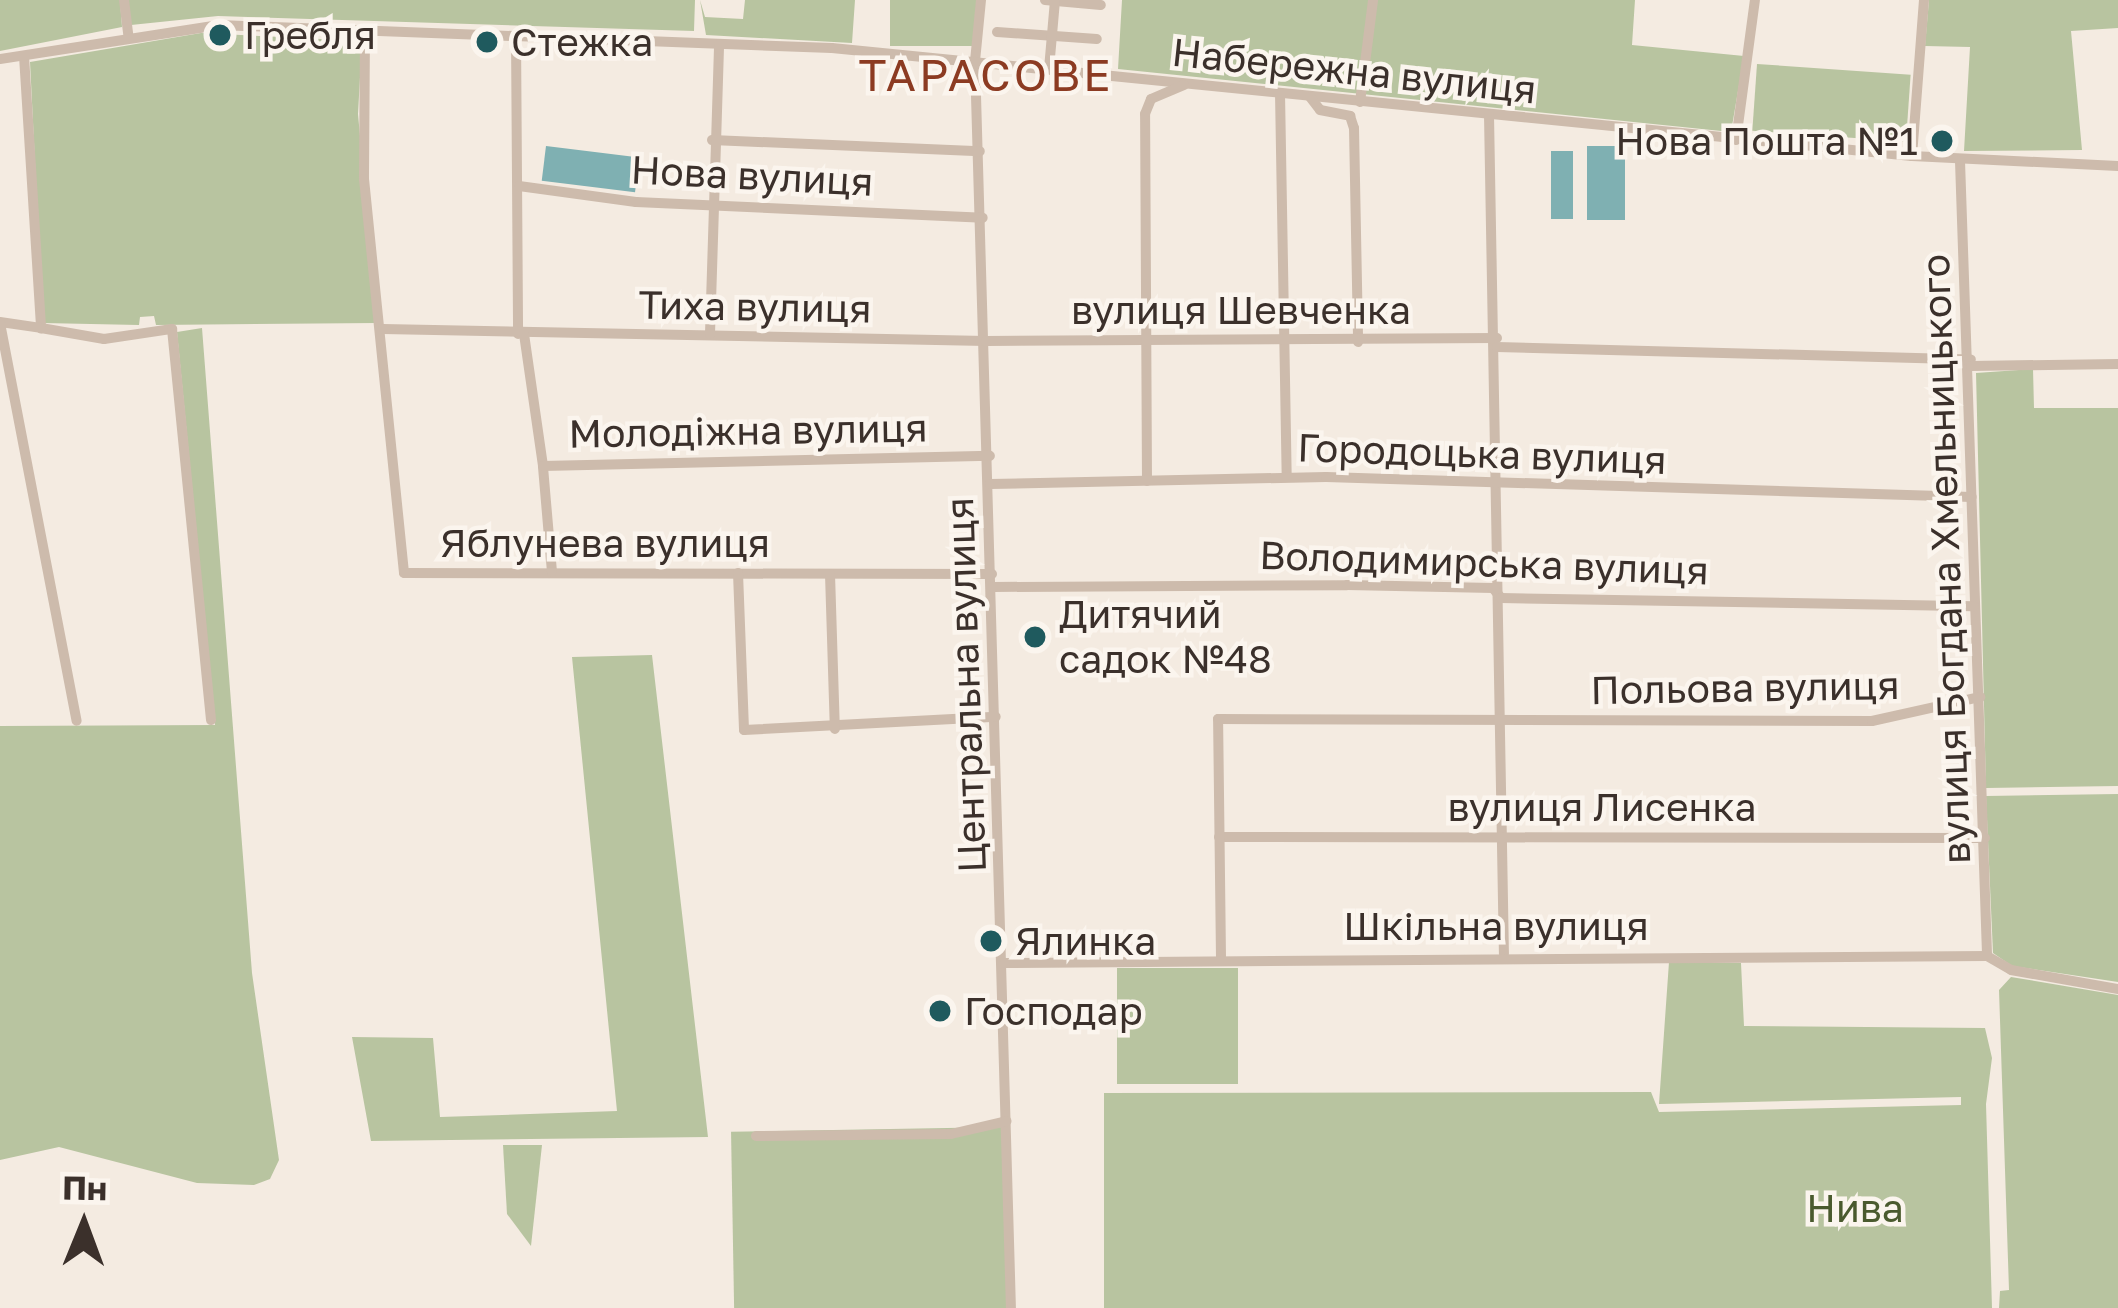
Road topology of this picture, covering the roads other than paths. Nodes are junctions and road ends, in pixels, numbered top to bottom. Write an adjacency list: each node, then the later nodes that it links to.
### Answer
1 (124, 0): 12 (street)
2 (981, 0): 19 (street, Центральна вулиця)
3 (1045, 0): 7 (street)
4 (1373, 0): 24 (street)
5 (1755, 0): 27 (street)
6 (1924, 0): 29 (street)
7 (1054, 1): 8 (street); 14 (street)
8 (1082, 2): 9 (street)
9 (1101, 4)
10 (365, 30): 12 (street, Набережна вулиця); 13 (street, Набережна вулиця); 37 (street, Яблунева вулиця)
11 (998, 32): 14 (street)
12 (128, 34): 17 (street, Набережна вулиця)
13 (516, 35): 16 (street, Набережна вулиця); 32 (street)
14 (1052, 36): 15 (street); 20 (street)
15 (1097, 39)
16 (719, 44): 19 (street, Набережна вулиця); 26 (street)
17 (24, 56): 18 (street, Набережна вулиця); 36 (street)
18 (0, 59)
19 (975, 61): 20 (street, Набережна вулиця); 28 (street, Центральна вулиця)
20 (1049, 69): 21 (street, Набережна вулиця)
21 (1187, 83): 22 (street, Набережна вулиця); 40 (street)
22 (1280, 93): 23 (street, Набережна вулиця); 42 (street)
23 (1310, 97): 24 (street, Набережна вулиця); 43 (street)
24 (1360, 102): 25 (street, Набережна вулиця)
25 (1489, 115): 27 (street, Набережна вулиця); 44 (street)
26 (712, 140): 28 (street); 33 (street)
27 (1736, 140): 29 (street, Набережна вулиця)
28 (980, 151): 34 (street, Центральна вулиця)
29 (1912, 156): 30 (street, Набережна вулиця)
30 (1960, 160): 31 (street, Набережна вулиця); 45 (street, вулиця Богдана Хмельницького)
31 (2118, 166)
32 (520, 186): 33 (street, Нова вулиця); 38 (street)
33 (710, 207): 34 (street, Нова вулиця); 39 (street)
34 (983, 218): 41 (street, Центральна вулиця)
35 (0, 323): 36 (street); 64 (street)
36 (41, 328): 63 (street)
37 (383, 329): 38 (street, Тиха вулиця); 54 (street, Яблунева вулиця)
38 (521, 334): 39 (street, Тиха вулиця); 48 (street)
39 (710, 334): 41 (street, Тиха вулиця)
40 (1143, 340): 41 (street, вулиця Шевченка); 42 (street, вулиця Шевченка); 50 (street)
41 (986, 341): 47 (street, Центральна вулиця)
42 (1286, 342): 43 (street, вулиця Шевченка); 49 (street)
43 (1358, 342): 44 (street, вулиця Шевченка)
44 (1497, 342): 45 (street, вулиця Шевченка); 51 (street)
45 (1971, 363): 46 (street, вулиця Шевченка); 53 (street, вулиця Богдана Хмельницького)
46 (2118, 364)
47 (990, 456): 48 (street, Молодіжна вулиця); 52 (street, Центральна вулиця)
48 (543, 466): 54 (street, Молодіжна вулиця)
49 (1287, 477): 50 (street, Городоцька вулиця); 51 (street, Городоцька вулиця)
50 (1147, 481): 52 (street, Городоцька вулиця)
51 (1498, 483): 53 (street, Городоцька вулиця); 58 (street)
52 (990, 484): 57 (street, Центральна вулиця)
53 (1972, 497): 59 (street, вулиця Богдана Хмельницького)
54 (552, 572): 55 (street, Яблунева вулиця)
55 (738, 573): 56 (street, Яблунева вулиця); 65 (street)
56 (830, 574): 57 (street, Яблунева вулиця); 65 (street)
57 (992, 581): 58 (street, Володимирська вулиця); 61 (street, Центральна вулиця)
58 (1501, 598): 59 (street, Володимирська вулиця); 62 (street)
59 (1974, 606): 60 (street, вулиця Богдана Хмельницького)
60 (1980, 697): 62 (street, Польова вулиця); 68 (street, вулиця Богдана Хмельницького)
61 (996, 717): 65 (street); 72 (street, Центральна вулиця)
62 (1505, 717): 66 (street); 67 (street, Польова вулиця)
63 (211, 720)
64 (77, 721)
65 (836, 729)
66 (1503, 836): 67 (street, вулиця Лисенка); 68 (street, вулиця Лисенка); 69 (street)
67 (1219, 837): 71 (street)
68 (1985, 838): 70 (street, вулиця Богдана Хмельницького)
69 (1504, 954): 70 (street, Шкільна вулиця); 71 (street, Шкільна вулиця)
70 (1987, 956): 73 (street, Шкільна вулиця)
71 (1221, 958): 72 (street, Шкільна вулиця)
72 (1005, 963): 74 (street, Центральна вулиця)
73 (2118, 989)
74 (1007, 1121): 75 (street); 76 (street, Центральна вулиця)
75 (756, 1136)
76 (1011, 1308)

